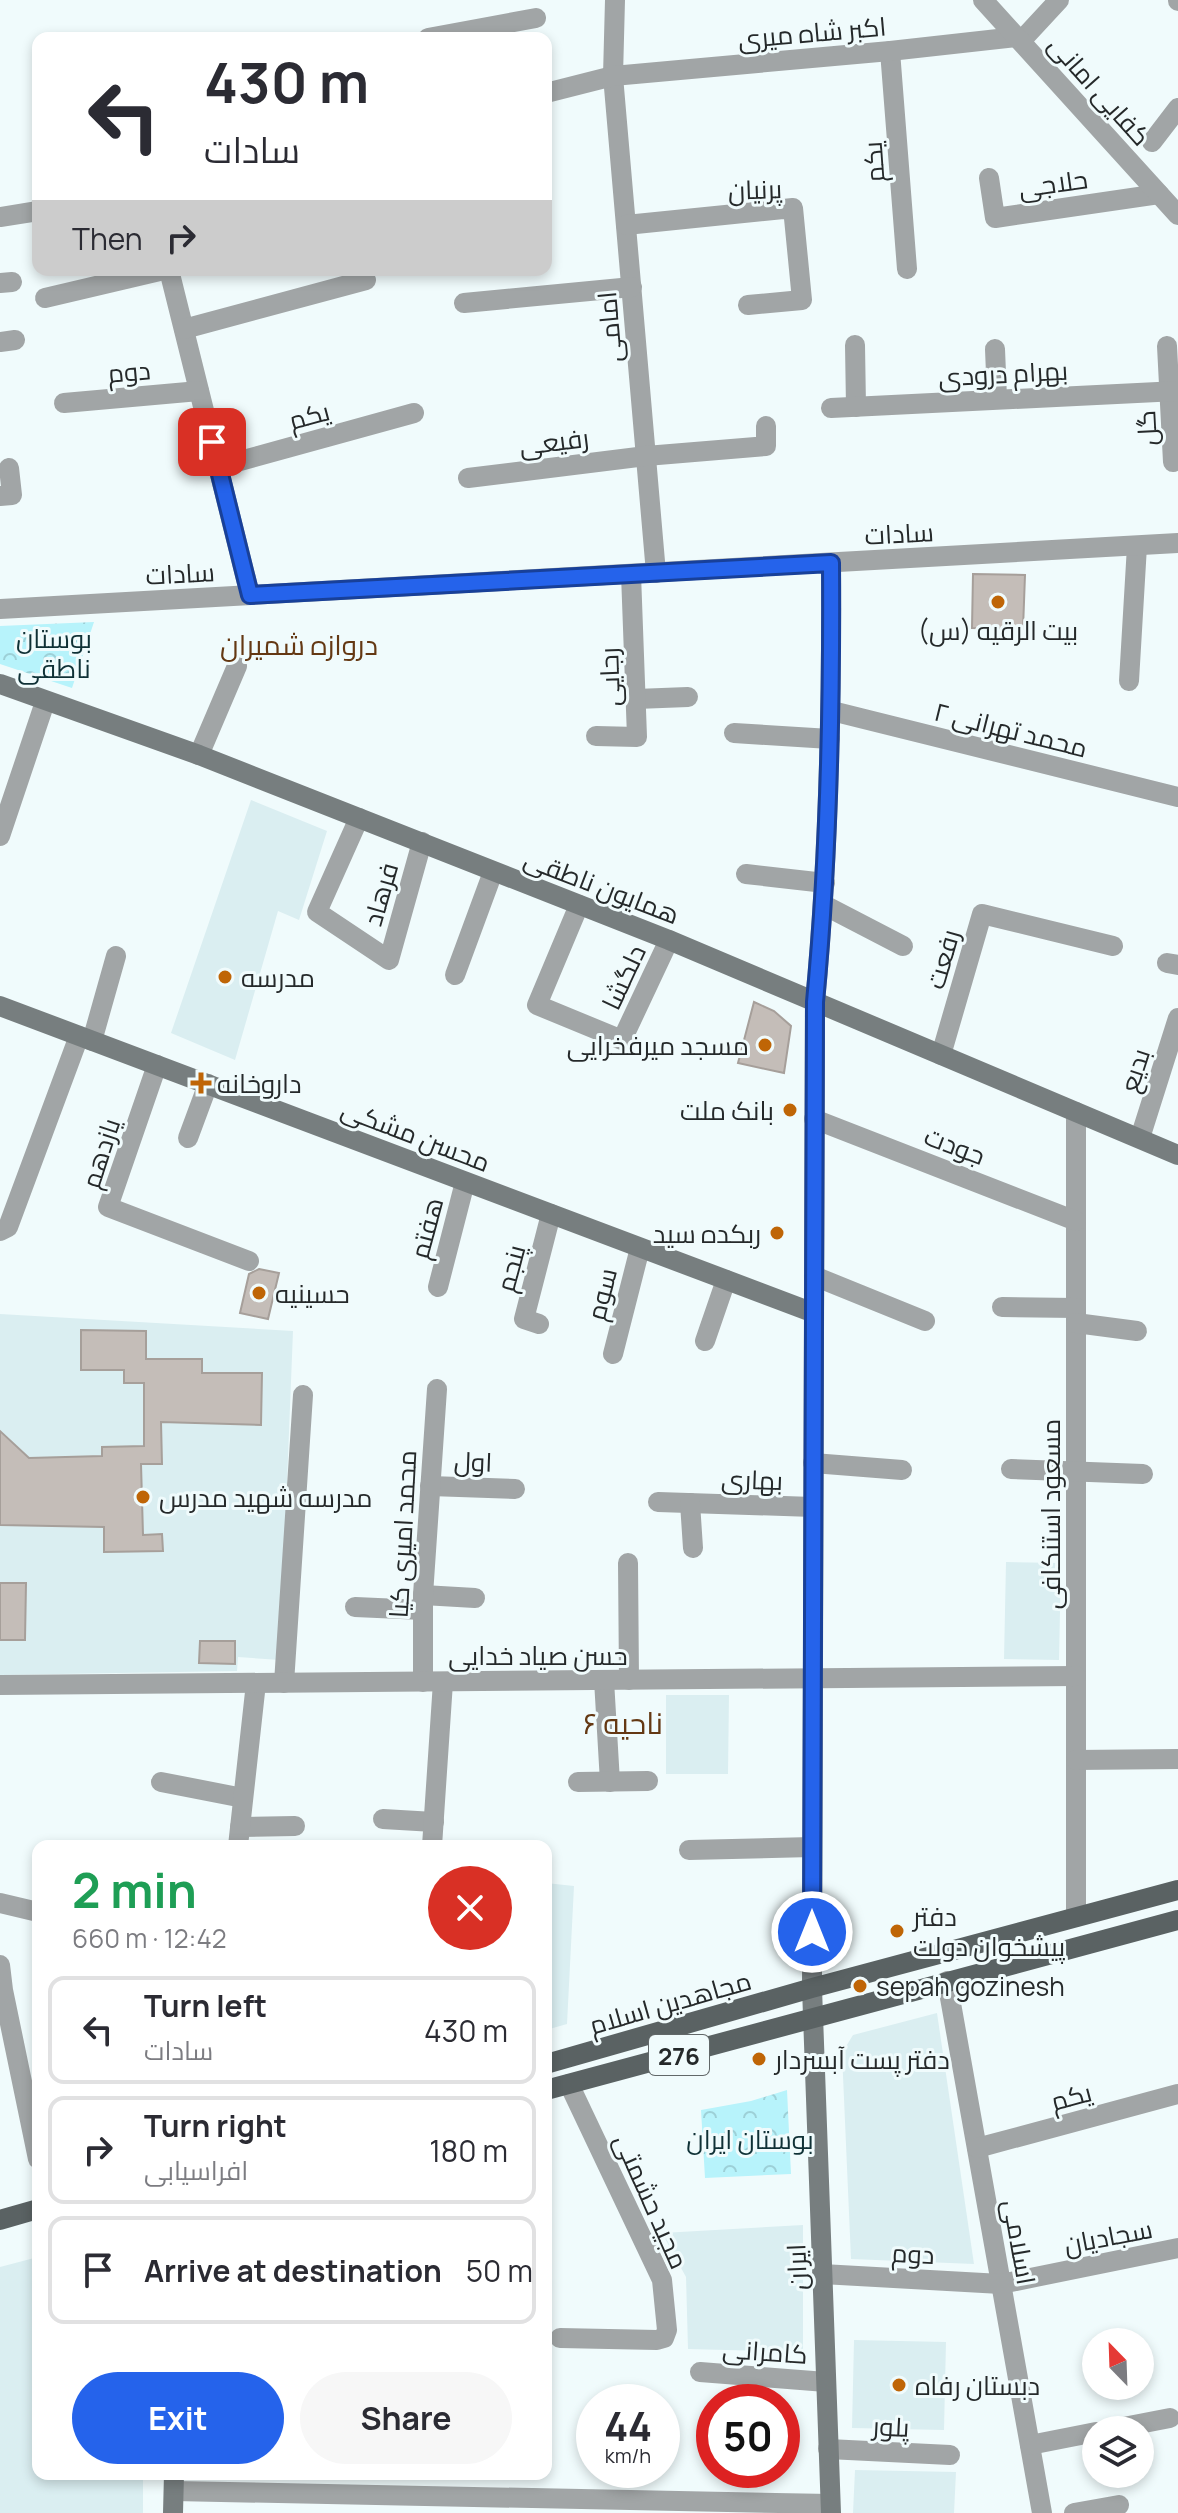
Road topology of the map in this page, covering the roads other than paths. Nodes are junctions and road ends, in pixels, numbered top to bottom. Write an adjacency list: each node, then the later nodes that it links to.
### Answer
1 (615, 0): 8 (street, امامی)
2 (983, 0): 6 (street, کفایی امانی)
3 (1059, 0): 6 (street)
4 (536, 18): 5 (street)
5 (485, 32)
6 (1018, 39): 7 (street, اکبر شاه میری); 13 (street, کفایی امانی)
7 (890, 51): 8 (street, اکبر شاه میری); 18 (street, یکم)
8 (613, 76): 9 (street, اکبر شاه میری); 17 (street, امامی)
9 (552, 91)
10 (1178, 108): 11 (street)
11 (1152, 142)
12 (989, 178): 13 (street, حلاجی)
13 (1159, 194): 15 (street, کفایی امانی)
14 (32, 212): 16 (street)
15 (1178, 215)
16 (0, 217)
17 (626, 225): 22 (street, امامی); 25 (street, پرنیان)
18 (907, 269)
19 (141, 276): 23 (street)
20 (169, 276): 26 (street)
21 (366, 280): 26 (street)
22 (632, 287): 24 (street); 38 (street, امامی)
23 (45, 298)
24 (464, 303)
25 (748, 305)
26 (184, 329): 30 (street)
27 (855, 345): 34 (street)
28 (1167, 346): 31 (street)
29 (995, 349): 32 (street)
30 (199, 391): 33 (street, دوم); 40 (street)
31 (1174, 391): 32 (street, بهرام درودی); 39 (street, گل)
32 (997, 398): 34 (street, بهرام درودی)
33 (64, 403)
34 (856, 407): 35 (street, بهرام درودی)
35 (831, 408)
36 (414, 413): 40 (street, یکم)
37 (766, 426): 38 (street)
38 (646, 456): 42 (street, رفیعی); 47 (street, امامی)
39 (1173, 462)
40 (218, 467): 49 (street)
41 (9, 468): 43 (street)
42 (468, 478)
43 (6, 496)
44 (1178, 543): 45 (street, سادات)
45 (1137, 546): 46 (street, سادات); 52 (street)
46 (831, 563): 47 (street, سادات); 57 (street)
47 (656, 573): 48 (street, سادات)
48 (631, 574): 49 (street, سادات); 55 (street, رجایی)
49 (250, 595): 50 (street, سادات)
50 (0, 609)
51 (237, 666): 61 (street)
52 (1129, 681)
53 (0, 684): 56 (main road, همایون ناطقی)
54 (688, 697): 55 (street)
55 (636, 699): 59 (street, رجایی)
56 (45, 702): 61 (main road, همایون ناطقی); 64 (street)
57 (832, 711): 60 (street); 62 (street, محمد تهرانی ۲)
58 (734, 733): 60 (street)
59 (596, 736)
60 (830, 739): 68 (street)
61 (199, 755): 63 (main road, همایون ناطقی)
62 (1178, 797)
63 (359, 818): 65 (main road, همایون ناطقی); 65 (street, فرهاد)
64 (0, 836)
65 (422, 842): 66 (main road, همایون ناطقی)
66 (493, 872): 69 (main road, همایون ناطقی); 75 (street)
67 (746, 874): 68 (street)
68 (825, 883): 70 (street)
69 (579, 905): 71 (main road, همایون ناطقی); 71 (street, دلگشا)
70 (824, 905): 72 (street); 76 (street)
71 (669, 940): 76 (main road, همایون ناطقی)
72 (903, 946)
73 (1113, 946): 80 (street, رفعت)
74 (116, 956): 79 (street)
75 (455, 975)
76 (815, 1002): 80 (main road, همایون ناطقی); 84 (main road, ایران)
77 (0, 1006): 79 (main road, محسن مشکی)
78 (1178, 1018): 86 (street, بدیع)
79 (85, 1038): 81 (main road, محسن مشکی); 91 (street)
80 (941, 1055): 83 (main road, همایون ناطقی)
81 (157, 1065): 82 (main road, محسن مشکی); 93 (street, یازدهم)
82 (208, 1084): 85 (street); 88 (main road, محسن مشکی)
83 (1076, 1112): 86 (main road, همایون ناطقی); 90 (street, مسعود استنکافی)
84 (814, 1119): 90 (street, جودت); 94 (main road, ایران)
85 (188, 1138)
86 (1140, 1138): 87 (main road, همایون ناطقی)
87 (1178, 1155)
88 (465, 1182): 89 (main road, محسن مشکی); 96 (street, هفتم)
89 (551, 1214): 92 (main road, محسن مشکی); 101 (street, پنجم)
90 (1076, 1221): 99 (street, مسعود استنکافی)
91 (0, 1231)
92 (640, 1248): 95 (main road, محسن مشکی); 104 (street, سوم)
93 (249, 1261)
94 (814, 1276): 98 (main road, ایران); 100 (street)
95 (726, 1280): 98 (main road, محسن مشکی); 103 (street)
96 (438, 1287)
97 (1002, 1307): 99 (street)
98 (814, 1313): 107 (main road, ایران)
99 (1076, 1316): 102 (street); 110 (street, مسعود استنکافی)
100 (925, 1321)
101 (539, 1324)
102 (1137, 1331)
103 (705, 1341)
104 (613, 1354)
105 (437, 1389): 112 (street, محمد امیری کیا)
106 (303, 1395): 128 (street)
107 (813, 1463): 109 (street); 116 (main road, ایران)
108 (1011, 1469): 110 (street)
109 (902, 1470)
110 (1076, 1472): 111 (street); 122 (street, مسعود استنکافی)
111 (1143, 1474)
112 (430, 1486): 113 (street, اول); 120 (street, محمد امیری کیا)
113 (515, 1489)
114 (658, 1502): 115 (street, بهاری)
115 (690, 1503): 116 (street, بهاری); 117 (street, بهاری)
116 (813, 1507): 123 (main road, ایران)
117 (693, 1548)
118 (628, 1563): 125 (street)
119 (475, 1598): 120 (street)
120 (423, 1602): 121 (street); 126 (street, محمد امیری کیا)
121 (355, 1607)
122 (1076, 1676): 123 (street, حسن صیاد خدایی); 131 (street, مسعود استنکافی)
123 (813, 1679): 125 (street, حسن صیاد خدایی); 142 (main road, ایران)
124 (604, 1680): 125 (street, حسن صیاد خدایی); 126 (street, حسن صیاد خدایی); 135 (street)
125 (629, 1680)
126 (433, 1682): 128 (street, حسن صیاد خدایی); 138 (street, محمد امیری کیا)
127 (256, 1683): 128 (street, حسن صیاد خدایی); 129 (street, حسن صیاد خدایی); 136 (street)
128 (284, 1683)
129 (0, 1685)
130 (1178, 1759): 131 (street)
131 (1076, 1760): 147 (street, مسعود استنکافی)
132 (648, 1781): 135 (street)
133 (161, 1782): 136 (street)
134 (578, 1782): 135 (street)
135 (610, 1782)
136 (243, 1798): 140 (street)
137 (383, 1819): 138 (street)
138 (434, 1822): 141 (street, محمد امیری کیا)
139 (295, 1826): 140 (street)
140 (239, 1836)
141 (432, 1840)
142 (812, 1847): 143 (street); 151 (main road, ایران)
143 (689, 1850)
144 (1178, 1890): 147 (main road, مجاهدین اسلام / 276)
145 (0, 1903): 146 (street)
146 (32, 1911)
147 (1076, 1917): 151 (main road, مجاهدین اسلام / 276)
148 (1178, 1920): 150 (main road, مجاهدین اسلام / 276)
149 (0, 1965): 152 (street)
150 (947, 1981): 153 (main road, مجاهدین اسلام / 276); 159 (street, اسلامی)
151 (812, 1988): 153 (main road, ایران); 154 (main road, مجاهدین اسلام / 276)
152 (2, 1989): 158 (street)
153 (813, 2019): 155 (main road, مجاهدین اسلام / 276); 163 (main road, ایران)
154 (552, 2062)
155 (569, 2084): 156 (main road, مجاهدین اسلام / 276); 165 (street, مجید حشمتی)
156 (552, 2088)
157 (1178, 2094): 159 (street, یکم)
158 (32, 2131)
159 (977, 2148): 164 (street, اسلامی)
160 (32, 2211): 161 (main road)
161 (0, 2220)
162 (1178, 2248): 164 (street, سجادیان)
163 (822, 2274): 164 (street, دوم); 167 (main road, ایران)
164 (1001, 2284): 171 (street, اسلامی)
165 (560, 2338)
166 (700, 2372): 167 (street, کامرانی)
167 (826, 2382): 172 (main road, ایران)
168 (1170, 2418): 169 (street)
169 (1154, 2421)
170 (1082, 2435): 171 (street)
171 (1030, 2445): 180 (street, اسلامی)
172 (828, 2449): 173 (street, پلور); 178 (main road, ایران)
173 (950, 2455)
174 (174, 2483): 175 (street); 179 (main road)
175 (367, 2504): 176 (street)
176 (471, 2505): 178 (street)
177 (1119, 2505): 181 (street)
178 (830, 2509)
179 (173, 2513)
180 (1042, 2513)
181 (1074, 2513)

